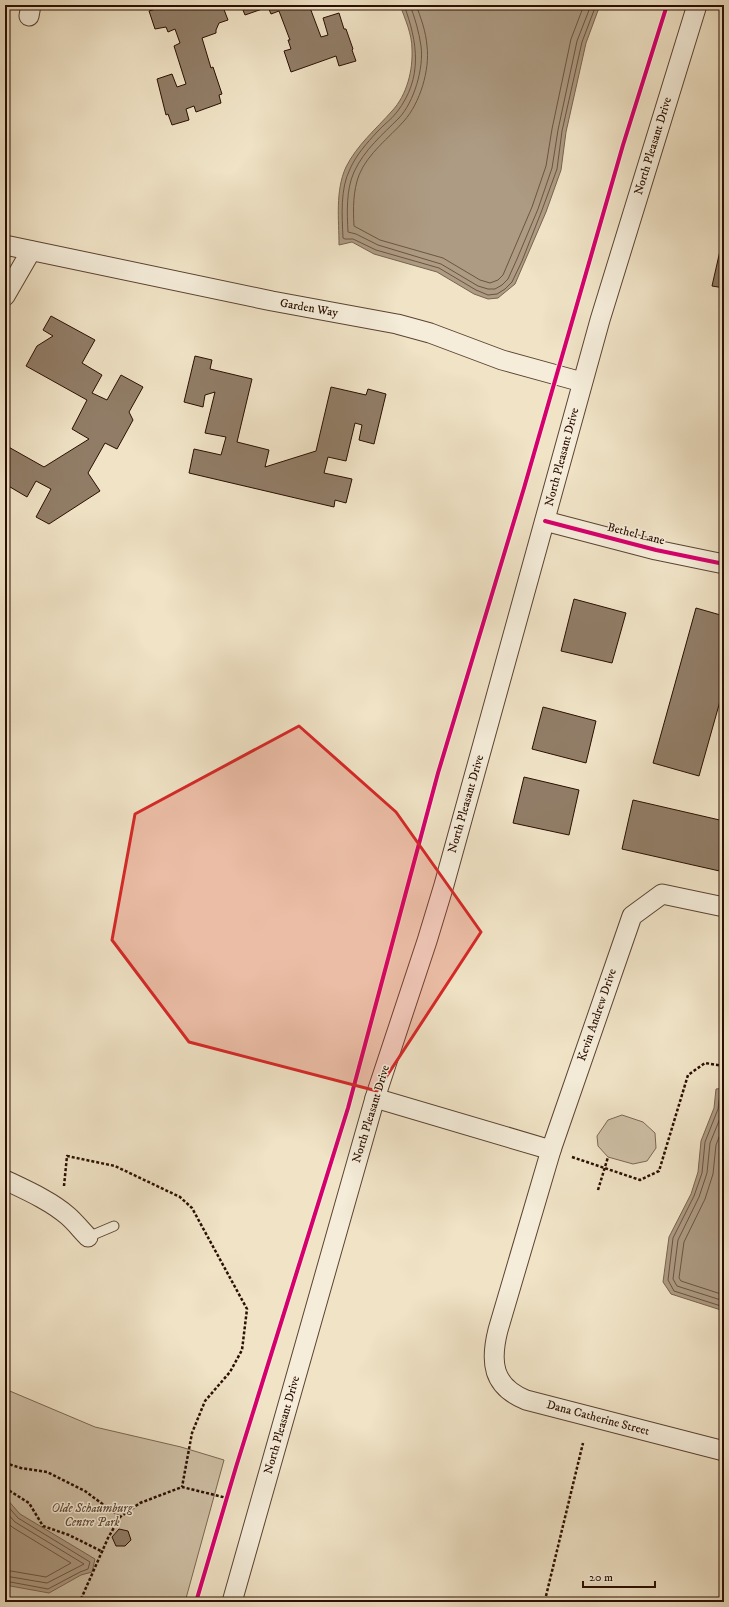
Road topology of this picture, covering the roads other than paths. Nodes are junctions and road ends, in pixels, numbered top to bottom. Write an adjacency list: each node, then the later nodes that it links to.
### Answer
1 (697, 5): 5 (street, North Pleasant Drive)
2 (5, 245): 3 (street, Garden Way)
3 (31, 252): 4 (street); 5 (street, Garden Way)
4 (5, 296)
5 (582, 382): 6 (street, North Pleasant Drive)
6 (545, 521): 7 (street, Bethel Lane); 9 (street, North Pleasant Drive)
7 (724, 564)
8 (724, 907): 10 (street, Kevin Andrew Drive)
9 (375, 1098): 10 (street); 16 (street, North Pleasant Drive)
10 (551, 1150): 14 (street, Kevin Andrew Drive)
11 (5, 1180): 13 (street)
12 (114, 1226): 13 (lane)
13 (88, 1237)
14 (493, 1358): 15 (street, Dana Catherine Street)
15 (724, 1452)
16 (232, 1602)

